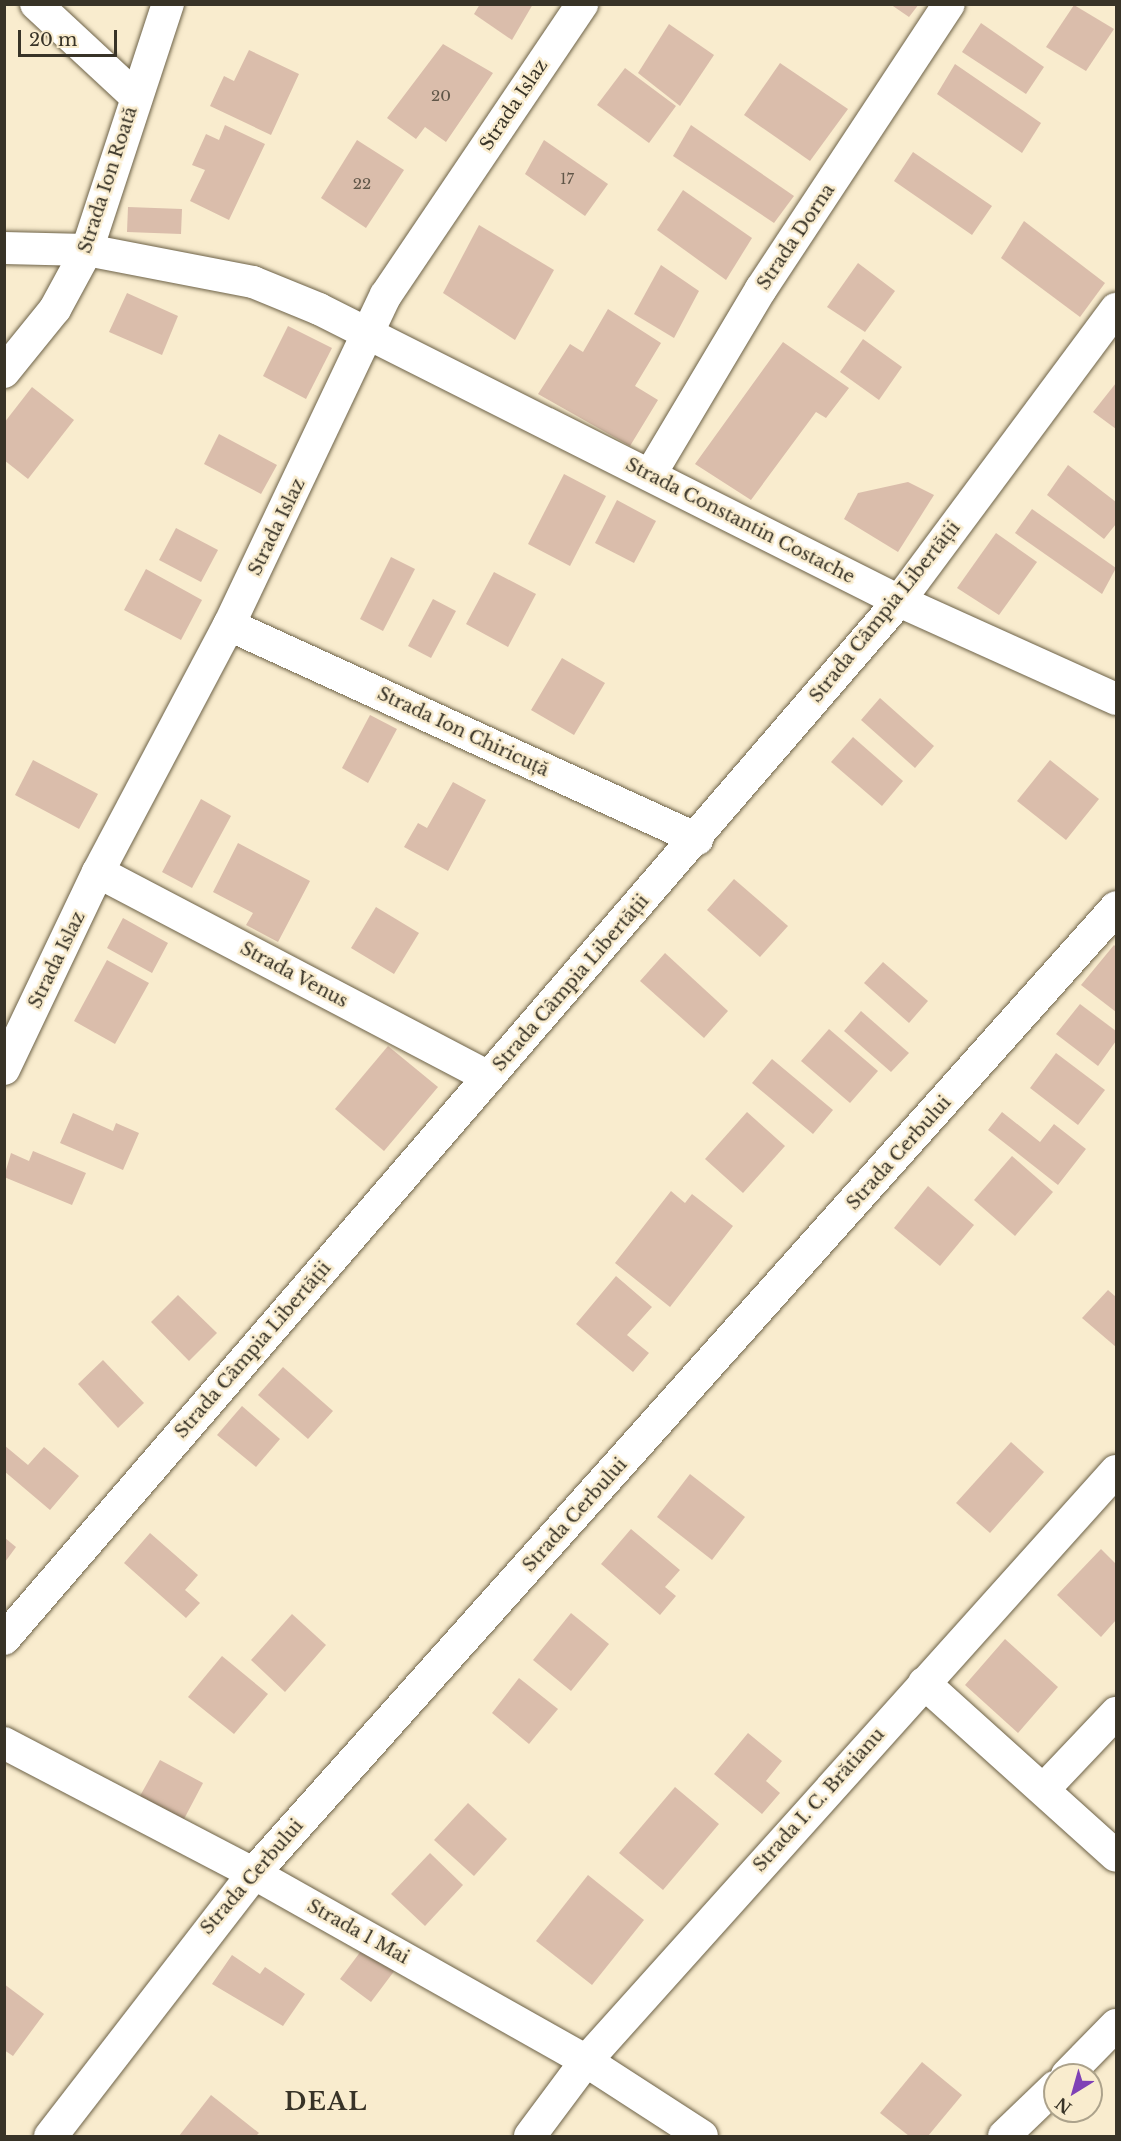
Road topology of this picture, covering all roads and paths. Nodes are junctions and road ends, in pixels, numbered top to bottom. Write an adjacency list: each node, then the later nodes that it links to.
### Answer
1 (36, 4): 5 (street)
2 (168, 4): 5 (street, Strada Ion Roată)
3 (582, 4): 9 (street, Strada Islaz)
4 (949, 4): 11 (street, Strada Dorna)
5 (136, 97): 7 (street, Strada Ion Roată)
6 (4, 248): 7 (street, Strada Constantin Costache)
7 (87, 250): 9 (street, Strada Constantin Costache); 10 (street, Strada Ion Roată)
8 (1116, 309): 12 (street, Strada Câmpia Libertății)
9 (367, 337): 11 (street, Strada Constantin Costache); 13 (street, Strada Islaz)
10 (4, 372)
11 (650, 475): 12 (street, Strada Constantin Costache)
12 (899, 601): 14 (street, Strada Constantin Costache); 15 (street, Strada Câmpia Libertății)
13 (229, 625): 15 (street, Strada Ion Chiricuță); 16 (street, Strada Islaz)
14 (1116, 699)
15 (697, 839): 19 (street, Strada Câmpia Libertății)
16 (98, 872): 18 (street, Strada Islaz); 19 (street, Strada Venus)
17 (1116, 907): 27 (street, Strada Cerbului)
18 (4, 1069)
19 (489, 1077): 21 (street, Strada Câmpia Libertății)
20 (1116, 1471): 22 (street, Strada I. C. Brătianu)
21 (4, 1639)
22 (924, 1683): 25 (street); 29 (street, Strada I. C. Brătianu)
23 (1116, 1713): 25 (street)
24 (4, 1743): 27 (street, Strada 1 Mai)
25 (1044, 1789): 26 (street)
26 (1116, 1856)
27 (253, 1873): 29 (street, Strada 1 Mai); 32 (street, Strada Cerbului)
28 (1116, 2025): 30 (street)
29 (586, 2061): 33 (street, Strada I. C. Brătianu); 34 (street, Strada 1 Mai)
30 (1079, 2063)
31 (1043, 2099): 35 (street)
32 (51, 2136)
33 (530, 2136)
34 (702, 2136)
35 (1004, 2136)

